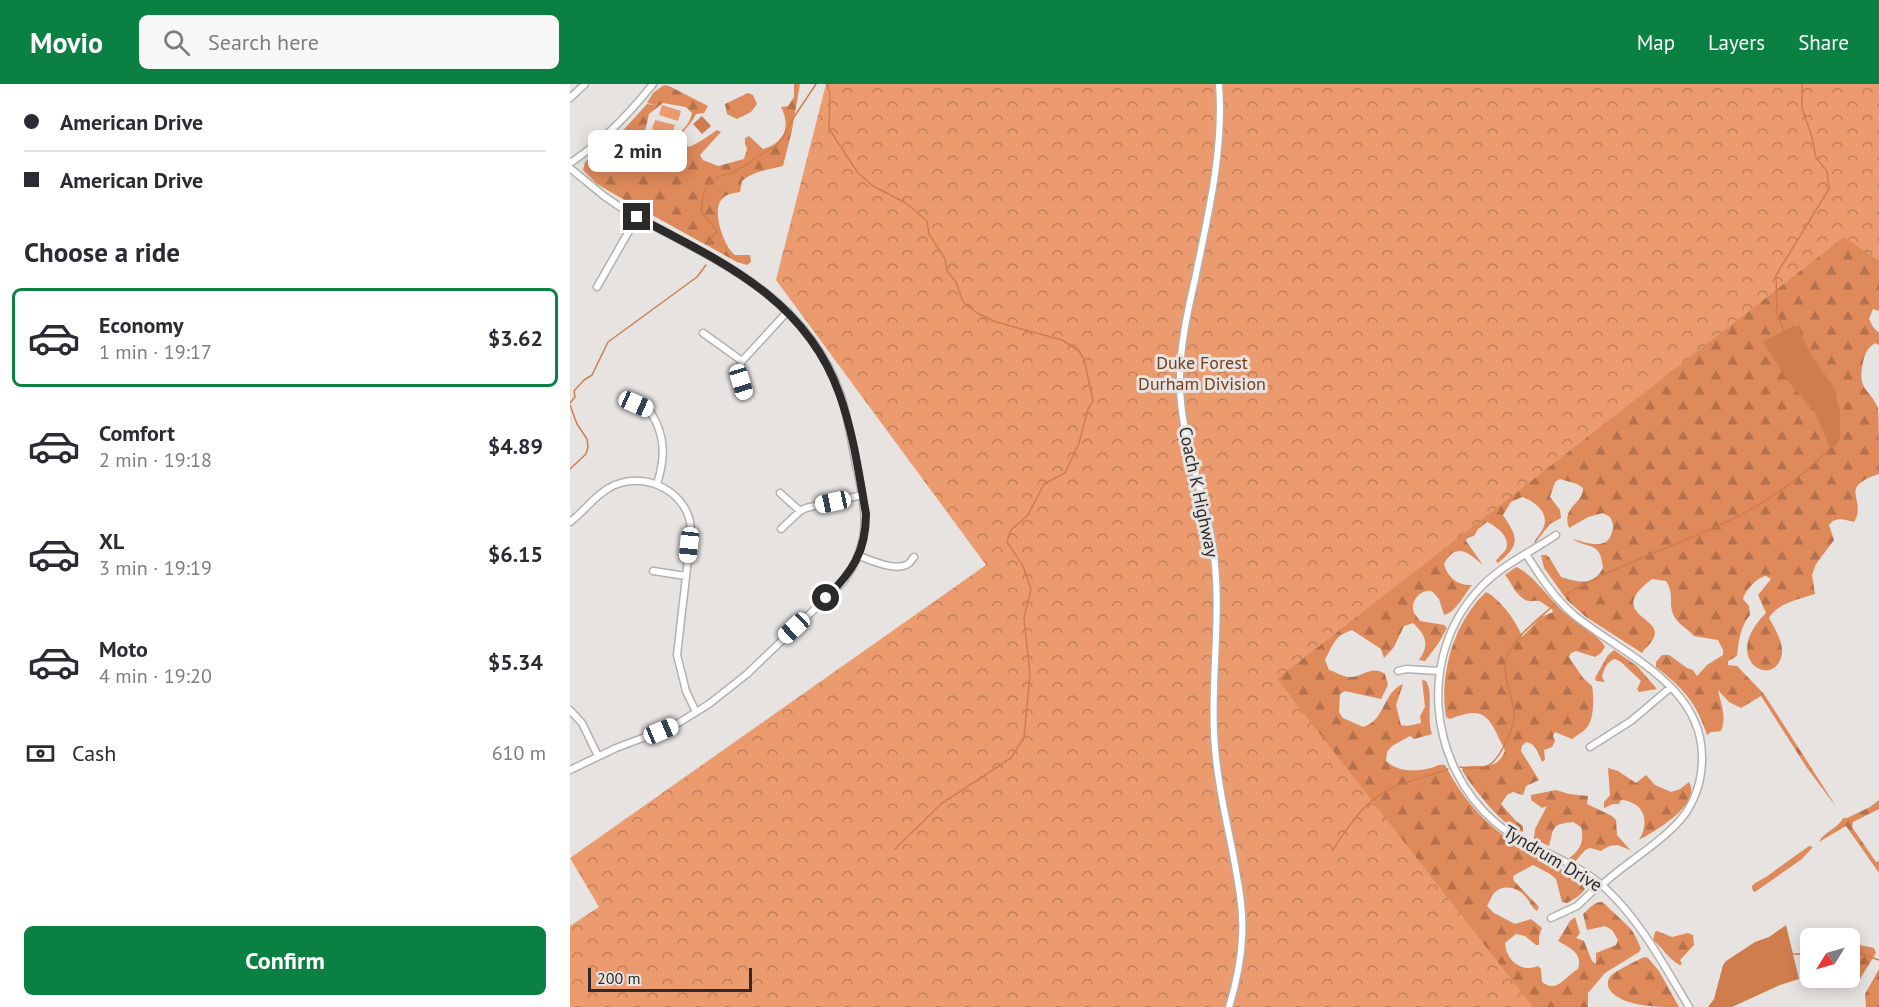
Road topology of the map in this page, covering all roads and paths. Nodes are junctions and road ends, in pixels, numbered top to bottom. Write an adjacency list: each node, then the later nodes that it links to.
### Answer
1 (585, 84): 4 (street)
2 (653, 84): 5 (street)
3 (1219, 84): 36 (street, Coach K Highway)
4 (570, 98)
5 (570, 163)
6 (570, 168): 7 (street)
7 (637, 217): 8 (street); 9 (street)
8 (597, 287)
9 (788, 311): 11 (street); 16 (street)
10 (703, 333): 11 (street)
11 (742, 361): 12 (street)
12 (744, 393)
13 (636, 404): 14 (street)
14 (657, 484): 18 (street); 25 (street)
15 (780, 493): 17 (street)
16 (862, 495): 17 (street); 22 (street)
17 (800, 511): 19 (street)
18 (570, 522)
19 (781, 529)
20 (1556, 535): 21 (street, Tyndrum Drive)
21 (1526, 554): 27 (street, Tyndrum Drive); 28 (street)
22 (859, 556): 23 (street); 30 (street)
23 (914, 557)
24 (653, 571): 25 (street)
25 (686, 576): 30 (street)
26 (1398, 670): 27 (street)
27 (1439, 671): 34 (street, Tyndrum Drive)
28 (1670, 688): 31 (street); 34 (street)
29 (570, 710): 32 (street)
30 (696, 712): 32 (street)
31 (1590, 747)
32 (598, 756): 33 (street)
33 (570, 770)
34 (1601, 884): 35 (street); 37 (street, Tyndrum Drive)
35 (1551, 918)
36 (1229, 1007)
37 (1689, 1007)

